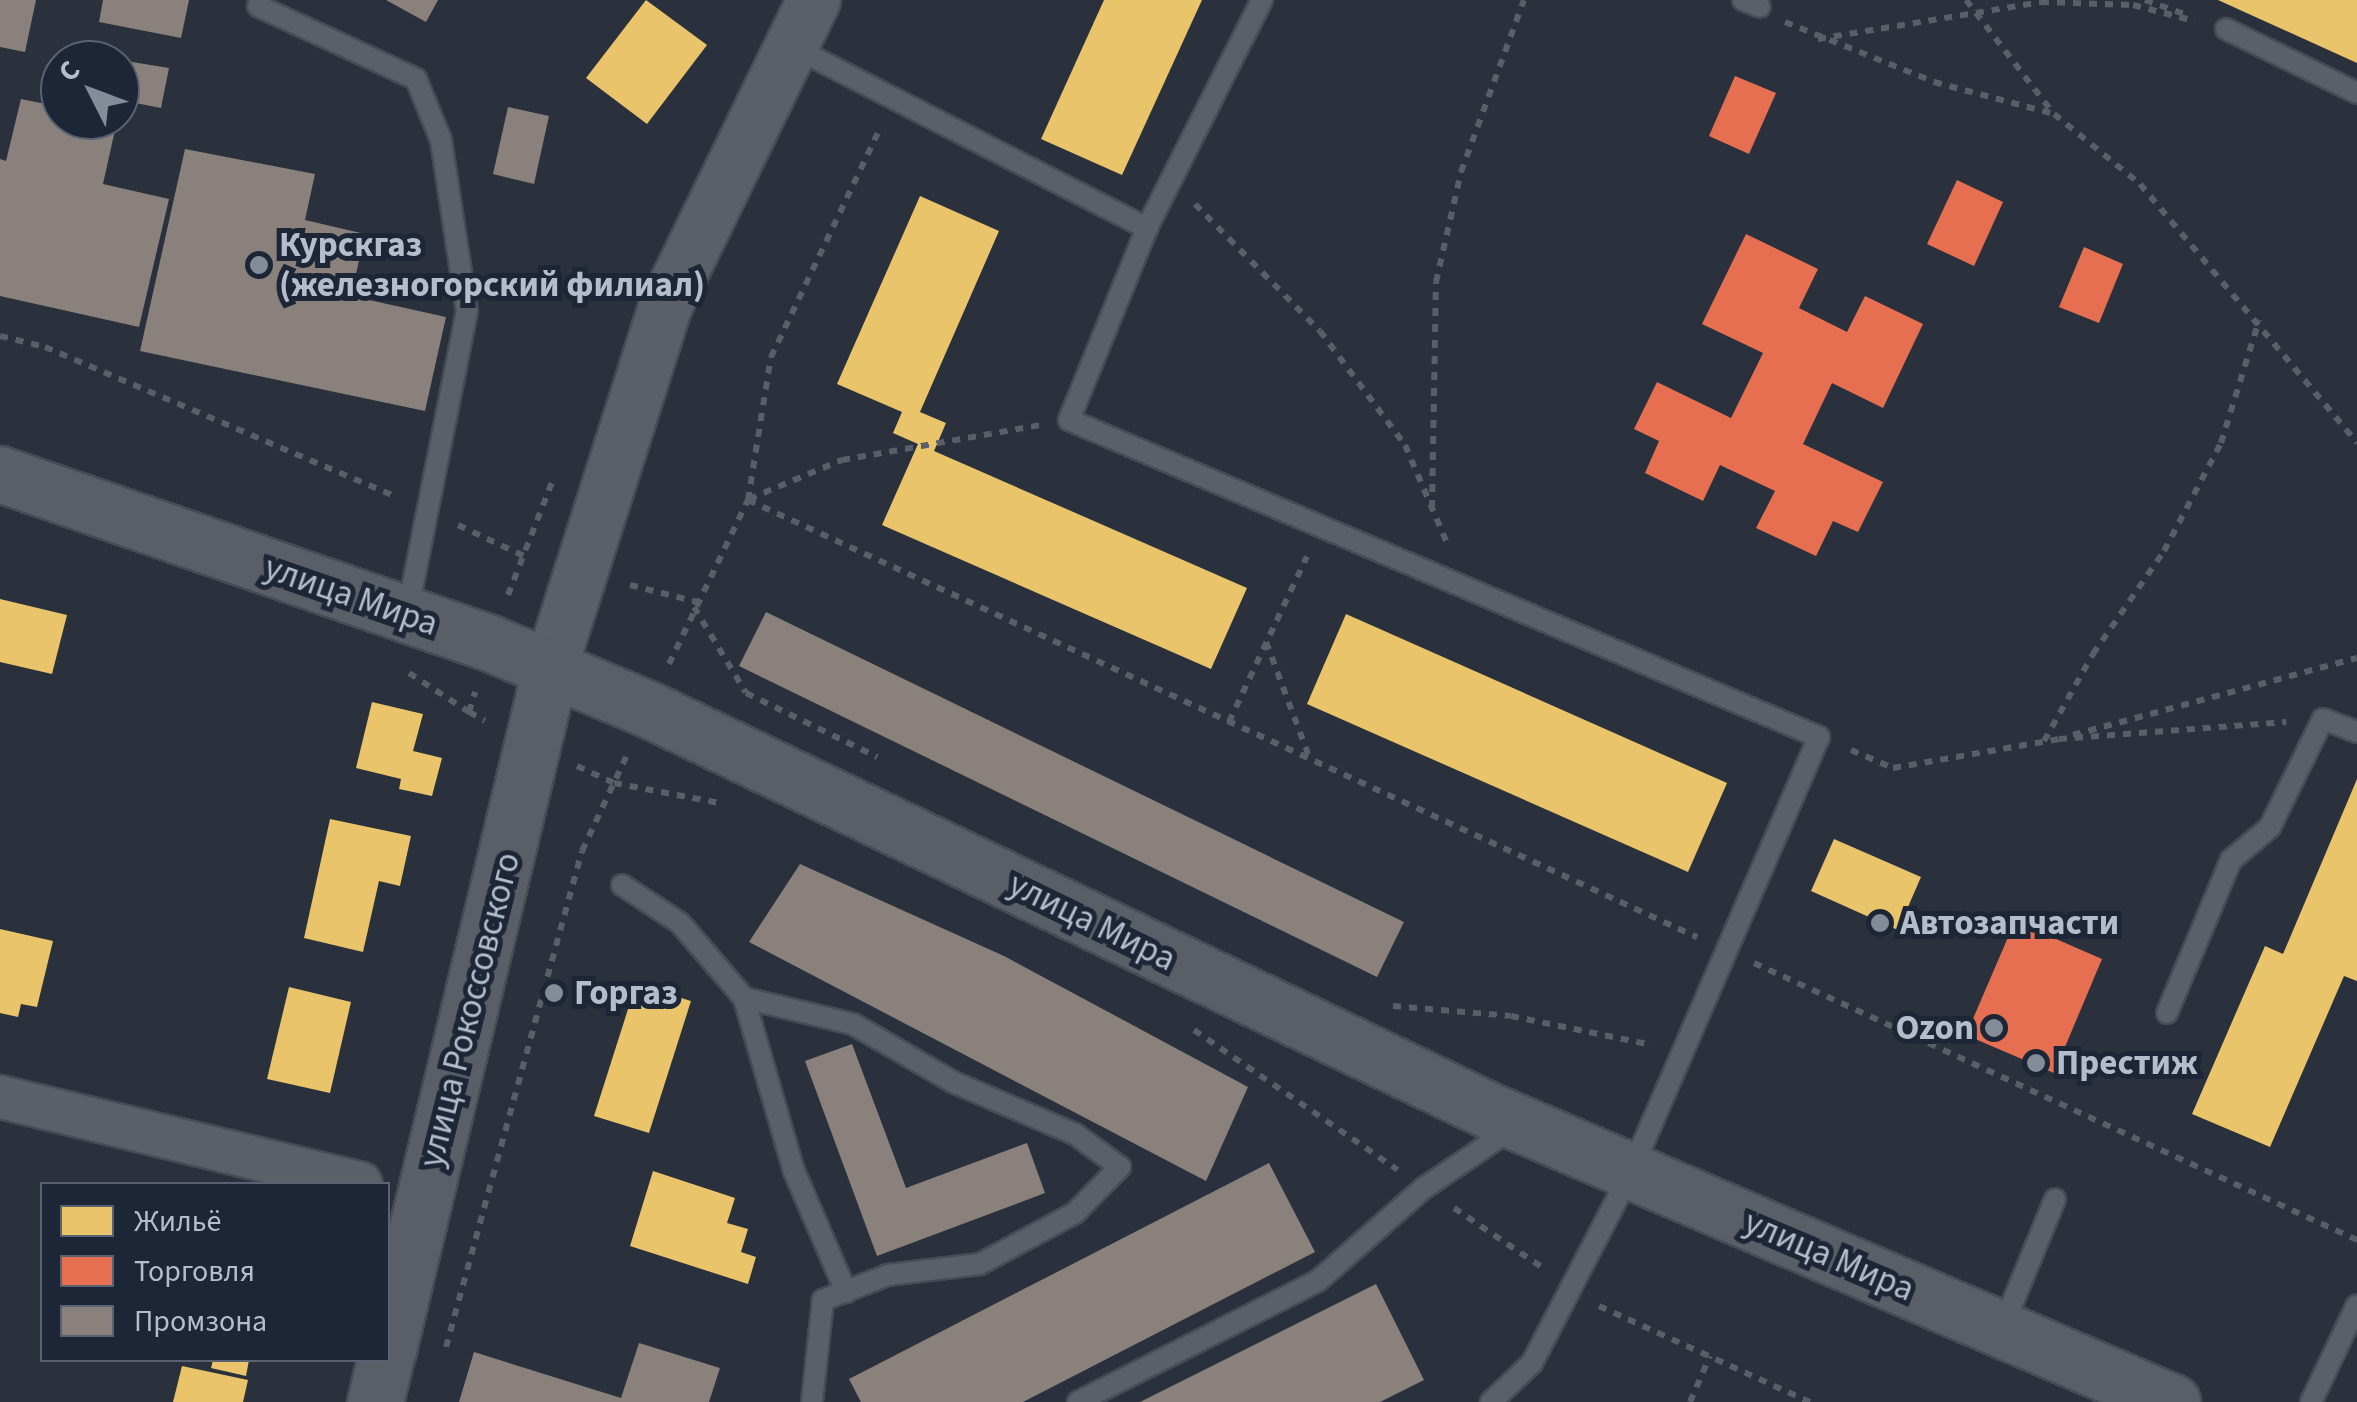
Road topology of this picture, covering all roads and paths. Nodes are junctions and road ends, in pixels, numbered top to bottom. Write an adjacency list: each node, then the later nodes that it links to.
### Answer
1 (814, 0): 11 (street)
2 (1262, 0): 15 (lane)
3 (1524, 0): 24 (path)
4 (1966, 0): 8 (path)
5 (2144, 0): 9 (path)
6 (1752, 4): 10 (path)
7 (258, 6): 23 (lane)
8 (1976, 12): 9 (path); 10 (path); 14 (path)
9 (2226, 30): 12 (lane)
10 (1818, 40): 14 (path)
11 (793, 47): 13 (lane); 26 (street)
12 (2357, 94)
13 (894, 99): 16 (lane); 22 (path)
14 (2054, 114): 17 (path)
15 (1170, 181): 16 (lane); 24 (path)
16 (1147, 228): 19 (lane)
17 (2259, 319): 20 (path); 40 (path)
18 (0, 336): 23 (path)
19 (1069, 420): 22 (path); 25 (lane)
20 (2357, 442)
21 (0, 474): 29 (main road, улица Мира)
22 (748, 500): 28 (path); 36 (path)
23 (423, 508): 26 (path); 29 (lane)
24 (1432, 508): 27 (path)
25 (1321, 526): 27 (lane); 30 (path)
26 (576, 583): 28 (path); 32 (street)
27 (1466, 586): 38 (lane)
28 (696, 604): 33 (path); 42 (path)
29 (407, 616): 32 (main road, улица Мира)
30 (1266, 642): 36 (path); 43 (path)
31 (2357, 658): 39 (path)
32 (550, 670): 33 (main road, улица Мира); 41 (main road, улица Рокоссовского)
33 (648, 709): 44 (path); 54 (main road, улица Мира)
34 (469, 712): 41 (path)
35 (2322, 719): 37 (lane); 39 (path); 50 (lane)
36 (1228, 722): 43 (path)
37 (2357, 732)
38 (1819, 737): 40 (path); 47 (lane)
39 (2058, 739): 40 (path)
40 (2044, 742)
41 (533, 746): 44 (path); 58 (main road, улица Рокоссовского)
42 (883, 760)
43 (1310, 760): 47 (path)
44 (614, 782): 45 (path); 68 (path)
45 (740, 806)
46 (622, 886): 49 (lane)
47 (1726, 950): 52 (lane); 60 (path)
48 (1374, 997): 52 (path)
49 (744, 998): 62 (lane); 62 (lane)
50 (2167, 1013)
51 (1182, 1022): 57 (path)
52 (1682, 1052): 55 (lane)
53 (0, 1096): 56 (street)
54 (1519, 1124): 55 (main road, улица Мира); 57 (lane)
55 (1631, 1172): 61 (lane); 64 (main road, улица Мира)
56 (353, 1182)
57 (1424, 1188): 61 (path); 71 (lane)
58 (406, 1196): 65 (main road, улица Рокоссовского)
59 (2056, 1199): 64 (lane)
60 (2357, 1240)
61 (1572, 1288): 66 (path); 72 (lane)
62 (846, 1292): 70 (lane)
63 (2357, 1305): 76 (lane)
64 (2001, 1330): 75 (main road, улица Мира)
65 (390, 1333)
66 (1710, 1356): 73 (path); 74 (path)
67 (385, 1362): 69 (main road)
68 (440, 1365)
69 (375, 1402)
70 (812, 1402)
71 (1078, 1402)
72 (1491, 1402)
73 (1690, 1402)
74 (1810, 1402)
75 (2172, 1402)
76 (2311, 1402)

